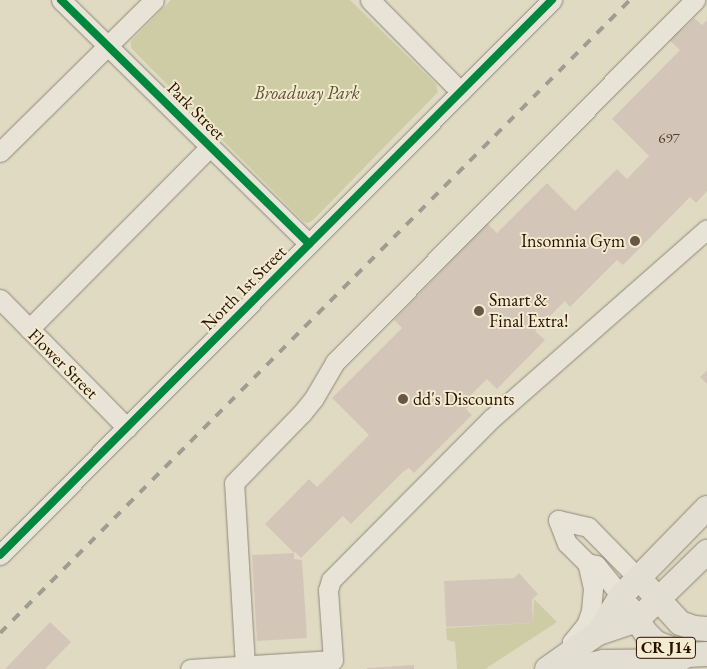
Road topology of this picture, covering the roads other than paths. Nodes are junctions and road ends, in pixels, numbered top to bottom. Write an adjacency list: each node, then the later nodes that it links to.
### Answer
1 (61, 0): 6 (street, Park Street)
2 (154, 0): 6 (street)
3 (370, 0): 7 (street)
4 (552, 0): 7 (street, North 1st Street)
5 (695, 0): 28 (street)
6 (108, 46): 8 (street, Park Street); 9 (street)
7 (461, 92): 11 (street, North 1st Street)
8 (210, 147): 11 (street, Park Street); 13 (street)
9 (0, 152)
10 (706, 230): 27 (street)
11 (309, 244): 14 (street, North 1st Street)
12 (0, 299): 13 (street, Flower Street)
13 (29, 329): 14 (street, Flower Street)
14 (127, 428): 17 (street, North 1st Street)
15 (707, 508): 19 (main road)
16 (707, 552): 21 (main road)
17 (0, 556)
18 (587, 563): 19 (street); 20 (street); 26 (street)
19 (638, 578): 20 (main road); 21 (main road, CR J14)
20 (621, 596): 22 (main road, CR J14); 24 (main road)
21 (659, 600): 22 (main road); 23 (main road, CR J14)
22 (637, 620): 24 (main road); 25 (main road, CR J14)
23 (707, 629)
24 (598, 633): 26 (main road)
25 (697, 654): 26 (main road)
26 (572, 661): 30 (main road)
27 (312, 665): 28 (street)
28 (245, 666): 29 (street)
29 (190, 669)
30 (547, 669)

